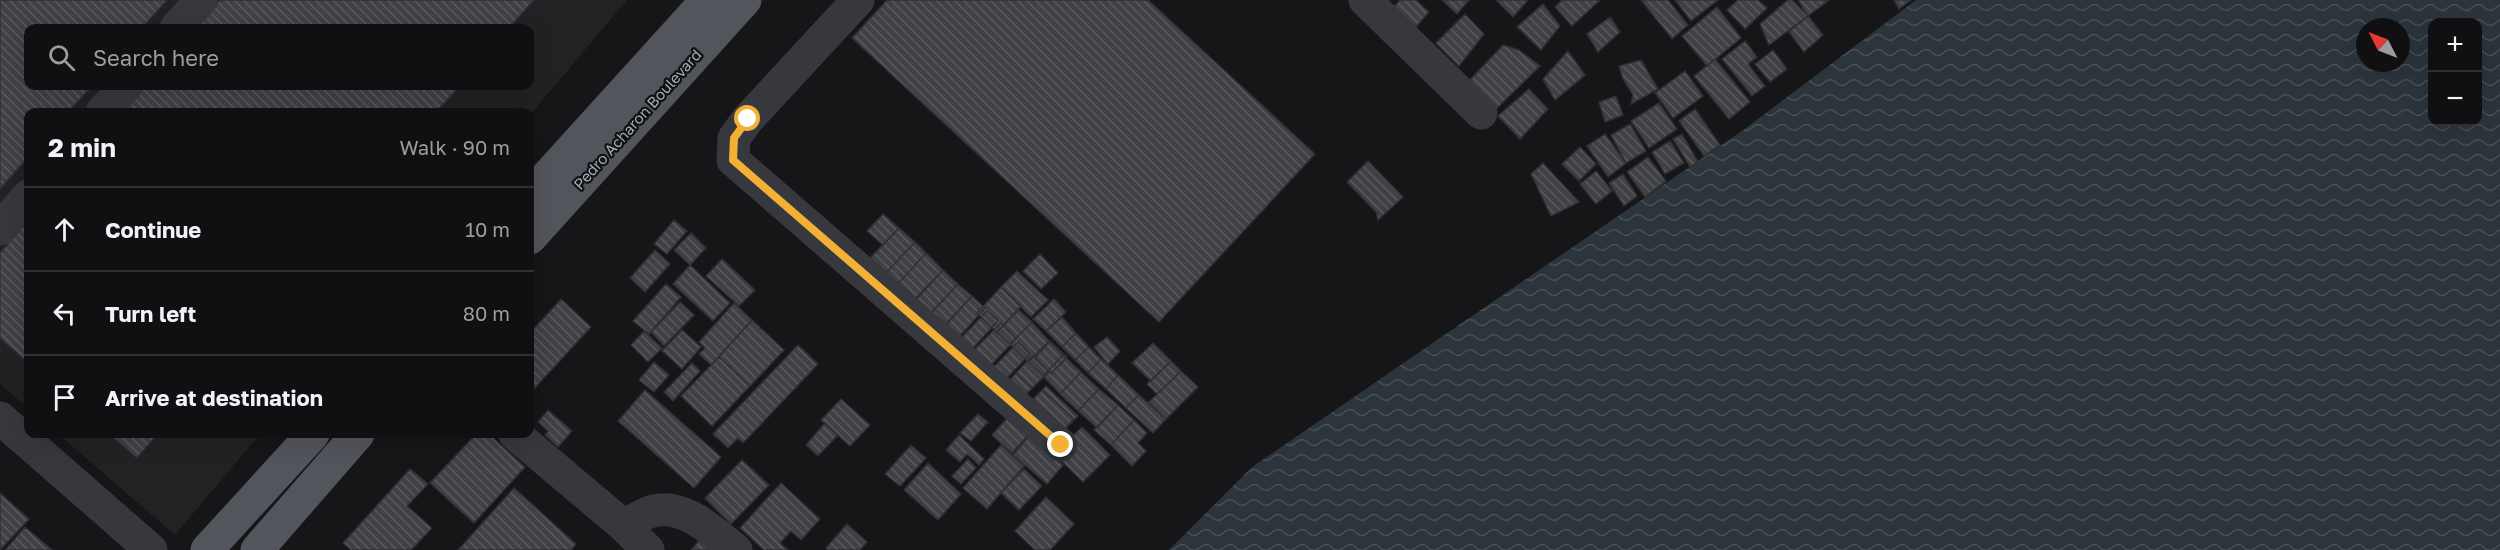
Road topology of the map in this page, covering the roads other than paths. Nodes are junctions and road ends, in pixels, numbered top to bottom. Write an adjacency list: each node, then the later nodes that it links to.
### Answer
1 (201, 0): 6 (street)
2 (706, 0): 10 (main road, Pedro Acharon Boulevard)
3 (745, 0): 13 (main road, Pedro Acharon Boulevard)
4 (858, 0): 18 (street)
5 (1365, 0): 9 (street)
6 (180, 24)
7 (122, 90): 8 (street)
8 (106, 108)
9 (1481, 113)
10 (534, 191)
11 (24, 201): 12 (street)
12 (0, 229)
13 (534, 234)
14 (0, 418): 20 (street)
15 (309, 438): 21 (main road)
16 (355, 438): 22 (main road)
17 (520, 438): 19 (street)
18 (1061, 445)
19 (624, 526): 23 (street); 24 (street)
20 (150, 550)
21 (207, 550)
22 (257, 550)
23 (648, 550)
24 (736, 550)

